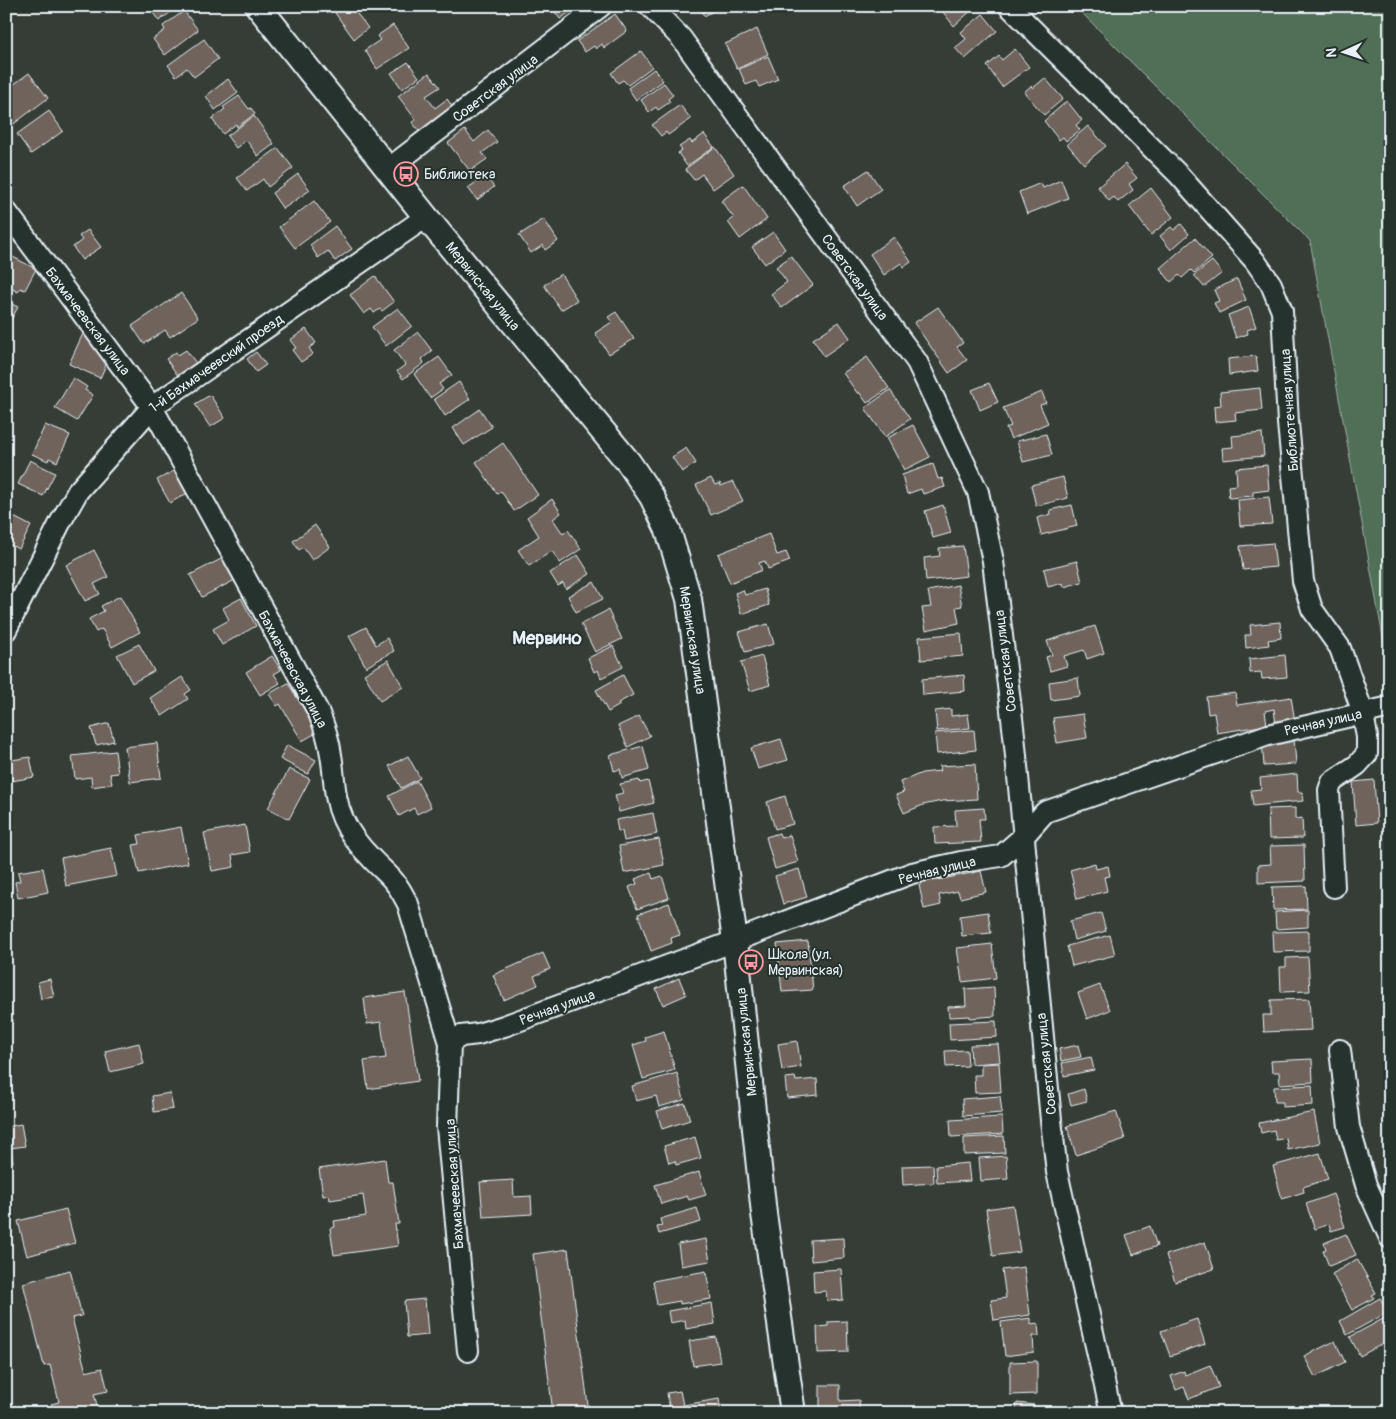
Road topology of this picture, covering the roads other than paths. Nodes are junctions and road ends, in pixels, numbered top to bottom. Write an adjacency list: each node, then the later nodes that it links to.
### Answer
1 (258, 6): 5 (street, Мервинская улица)
2 (601, 6): 5 (street, Советская улица)
3 (650, 6): 12 (street, Советская улица)
4 (1009, 6): 11 (street, Библиотечная улица)
5 (388, 169): 7 (street, Мервинская улица)
6 (6, 211): 8 (street, Бахмачеевская улица)
7 (426, 216): 8 (street, 1-й Бахмачеевский проезд); 14 (street, Мервинская улица)
8 (152, 406): 9 (street, 1-й Бахмачеевский проезд); 15 (street, Бахмачеевская улица)
9 (6, 630)
10 (1390, 707): 11 (street, Речная улица)
11 (1362, 713): 12 (street, Речная улица); 13 (street, Библиотечная улица)
12 (1024, 836): 14 (street, Речная улица); 20 (street, Советская улица)
13 (1334, 887)
14 (735, 941): 15 (street, Речная улица); 19 (street, Мервинская улица)
15 (450, 1043): 18 (street, Бахмачеевская улица)
16 (1340, 1050): 17 (street)
17 (1390, 1238)
18 (468, 1351)
19 (793, 1413)
20 (1111, 1413)

